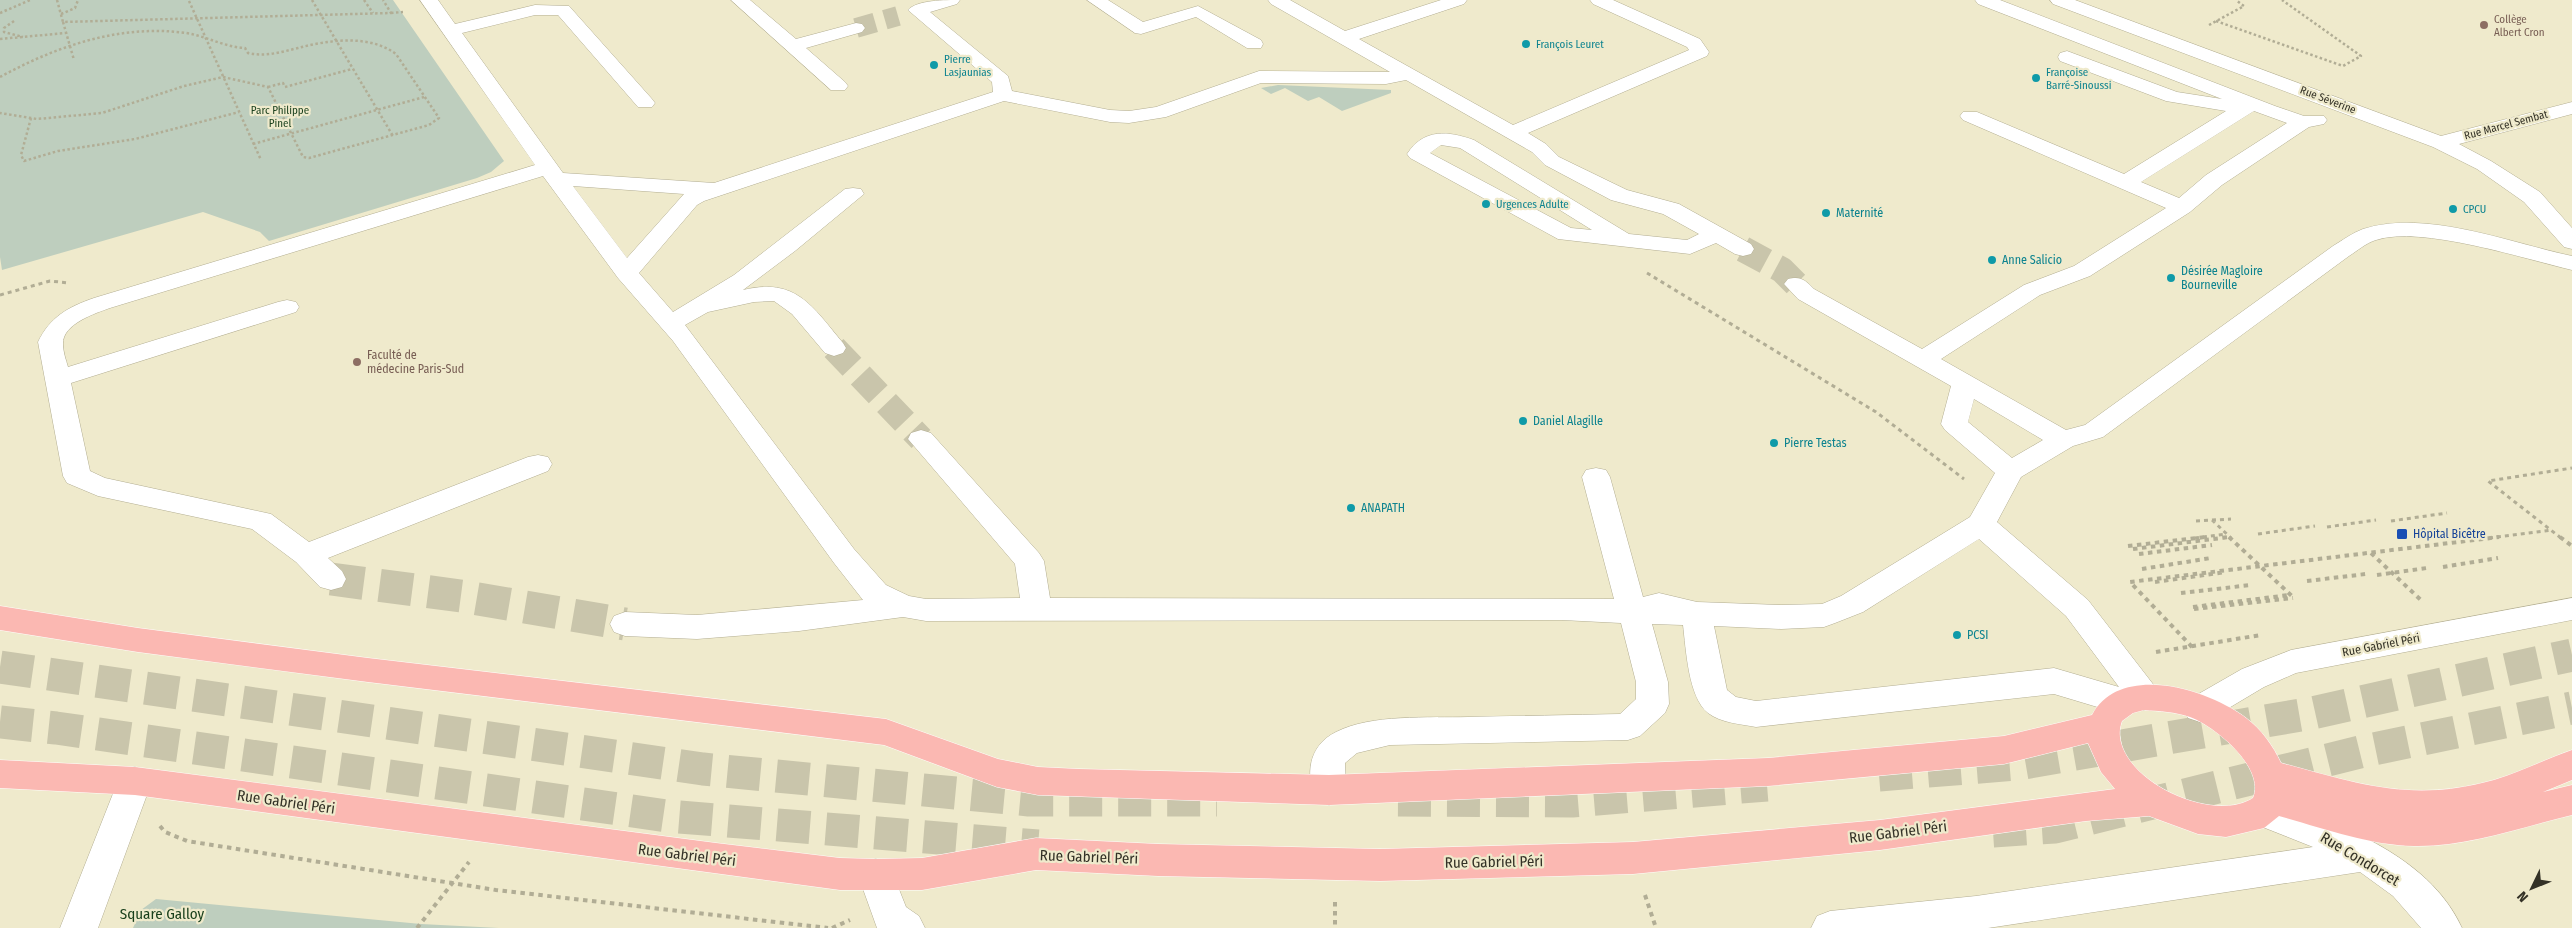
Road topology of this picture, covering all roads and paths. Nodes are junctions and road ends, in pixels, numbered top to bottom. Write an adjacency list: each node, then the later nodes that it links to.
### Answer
1 (30, 0): 21 (path)
2 (57, 0): 23 (path)
3 (78, 0): 23 (path)
4 (312, 0): 22 (path)
5 (364, 0): 20 (path)
6 (383, 0): 20 (path)
7 (429, 0): 29 (street)
8 (740, 0): 38 (street)
9 (951, 0): 19 (street)
10 (1096, 0): 36 (street)
11 (1276, 0): 34 (street)
12 (1458, 0): 34 (street)
13 (1599, 0): 60 (street)
14 (1984, 0): 54 (street)
15 (2059, 0): 50 (street, Rue Séverine)
16 (2236, 0): 26 (path)
17 (2282, 0): 26 (path)
18 (189, 1): 24 (path)
19 (906, 9): 47 (street)
20 (372, 12): 22 (path)
21 (0, 13)
22 (319, 13): 24 (path); 35 (path)
23 (62, 17): 24 (path); 30 (path)
24 (195, 17): 33 (path)
25 (14, 20): 31 (path)
26 (2216, 22): 28 (path)
27 (856, 28): 38 (street)
28 (2202, 29)
29 (450, 31): 49 (street); 66 (street)
30 (66, 33): 31 (path); 37 (path)
31 (26, 37): 32 (path)
32 (0, 38)
33 (206, 38): 35 (path); 37 (path); 44 (path)
34 (1343, 38): 42 (street)
35 (335, 41): 41 (path); 48 (path)
36 (1254, 44)
37 (70, 45): 40 (path); 43 (path)
38 (792, 46): 45 (street)
39 (2066, 57): 51 (street)
40 (74, 60)
41 (352, 69): 46 (path); 53 (path)
42 (1410, 74): 47 (street); 60 (street)
43 (0, 77)
44 (223, 77): 46 (path); 56 (path); 58 (path)
45 (838, 86)
46 (268, 87): 61 (path)
47 (1003, 95): 68 (street)
48 (424, 97): 53 (path); 62 (path)
49 (645, 103)
50 (2341, 105): 59 (street); 63 (street, Rue Séverine)
51 (2246, 108): 54 (street); 67 (street)
52 (2572, 108): 63 (street, Rue Marcel Sembat)
53 (377, 110): 61 (path); 62 (path)
54 (2268, 110): 59 (street)
55 (0, 112): 58 (path)
56 (238, 112): 58 (path); 64 (path)
57 (1970, 116): 67 (street)
58 (31, 118)
59 (2303, 122): 70 (street)
60 (1513, 132): 71 (street)
61 (291, 133): 62 (path); 64 (path)
62 (393, 136)
63 (2440, 142): 73 (street, Rue Séverine)
64 (253, 144): 65 (path)
65 (261, 160)
66 (552, 173): 68 (street); 77 (street); 80 (street)
67 (2124, 183): 70 (street)
68 (716, 189): 77 (street)
69 (853, 194): 82 (street)
70 (2182, 207): 85 (street)
71 (1717, 234): 72 (street); 74 (street)
72 (1622, 239): 72 (street)
73 (2572, 242)
74 (1743, 249)
75 (2572, 263): 89 (street)
76 (1642, 271): 94 (path)
77 (626, 272): 83 (street)
78 (1796, 284): 85 (street)
79 (0, 295): 80 (path)
80 (102, 303): 86 (street)
81 (287, 307): 86 (street)
82 (698, 310): 83 (street); 84 (street)
83 (670, 324): 127 (street)
84 (834, 348)
85 (1923, 359): 87 (street)
86 (58, 379): 112 (street)
87 (1965, 383): 89 (street); 92 (street)
88 (921, 439): 130 (street)
89 (2063, 440): 92 (street)
90 (538, 464): 112 (street)
91 (2572, 468): 103 (path)
92 (2010, 471): 94 (street)
93 (1596, 477): 132 (street)
94 (1988, 513): 133 (street); 137 (street)
95 (2447, 513): 100 (path)
96 (2231, 519): 97 (path)
97 (2212, 520): 99 (path); 105 (path)
98 (2376, 520): 102 (path)
99 (2196, 521)
100 (2391, 521)
101 (2316, 526): 104 (path)
102 (2327, 526)
103 (2552, 530): 108 (path); 110 (path)
104 (2258, 534)
105 (2228, 535): 107 (path); 109 (path); 115 (path)
106 (2212, 545): 111 (path)
107 (2128, 546)
108 (2572, 546)
109 (2133, 549)
110 (2371, 552): 115 (path); 128 (path)
111 (2139, 554)
112 (306, 555): 122 (street)
113 (2212, 558): 118 (path)
114 (2498, 558): 116 (path)
115 (2258, 565): 129 (path); 136 (path)
116 (2443, 567)
117 (2427, 568): 121 (path)
118 (2142, 569)
119 (2226, 572): 124 (path)
120 (2366, 574): 123 (path)
121 (2377, 575)
122 (331, 579)
123 (2307, 581)
124 (2155, 582)
125 (2251, 585): 126 (path)
126 (2181, 594)
127 (903, 606): 130 (street); 135 (street)
128 (2426, 606)
129 (2194, 608)
130 (1037, 609): 132 (street)
131 (2572, 609): 138 (street, Rue Gabriel Péri)
132 (1633, 611): 133 (street); 143 (street)
133 (1697, 614): 137 (street)
134 (0, 618): 143 (main road)
135 (625, 624)
136 (2192, 647)
137 (2134, 699): 138 (main road); 139 (main road)
138 (2200, 709): 144 (main road)
139 (2103, 726): 143 (main road); 146 (main road)
140 (2572, 764): 144 (main road)
141 (0, 774): 142 (main road, Rue Gabriel Péri)
142 (135, 781): 147 (main road, Rue Gabriel Péri); 150 (path); 153 (street)
143 (1329, 790)
144 (2268, 795): 145 (main road); 146 (main road); 148 (street, Rue Condorcet)
145 (2572, 800)
146 (2153, 801): 149 (main road, Rue Gabriel Péri)
147 (493, 830): 149 (main road, Rue Gabriel Péri); 150 (path)
148 (2362, 856): 159 (street); 160 (street, Rue Condorcet)
149 (876, 875): 156 (street)
150 (454, 883): 154 (path); 155 (path)
151 (1645, 895): 158 (path)
152 (1335, 907): 157 (path)
153 (79, 928)
154 (417, 928)
155 (828, 928)
156 (906, 928)
157 (1336, 928)
158 (1656, 928)
159 (1830, 928)
160 (2443, 928)

